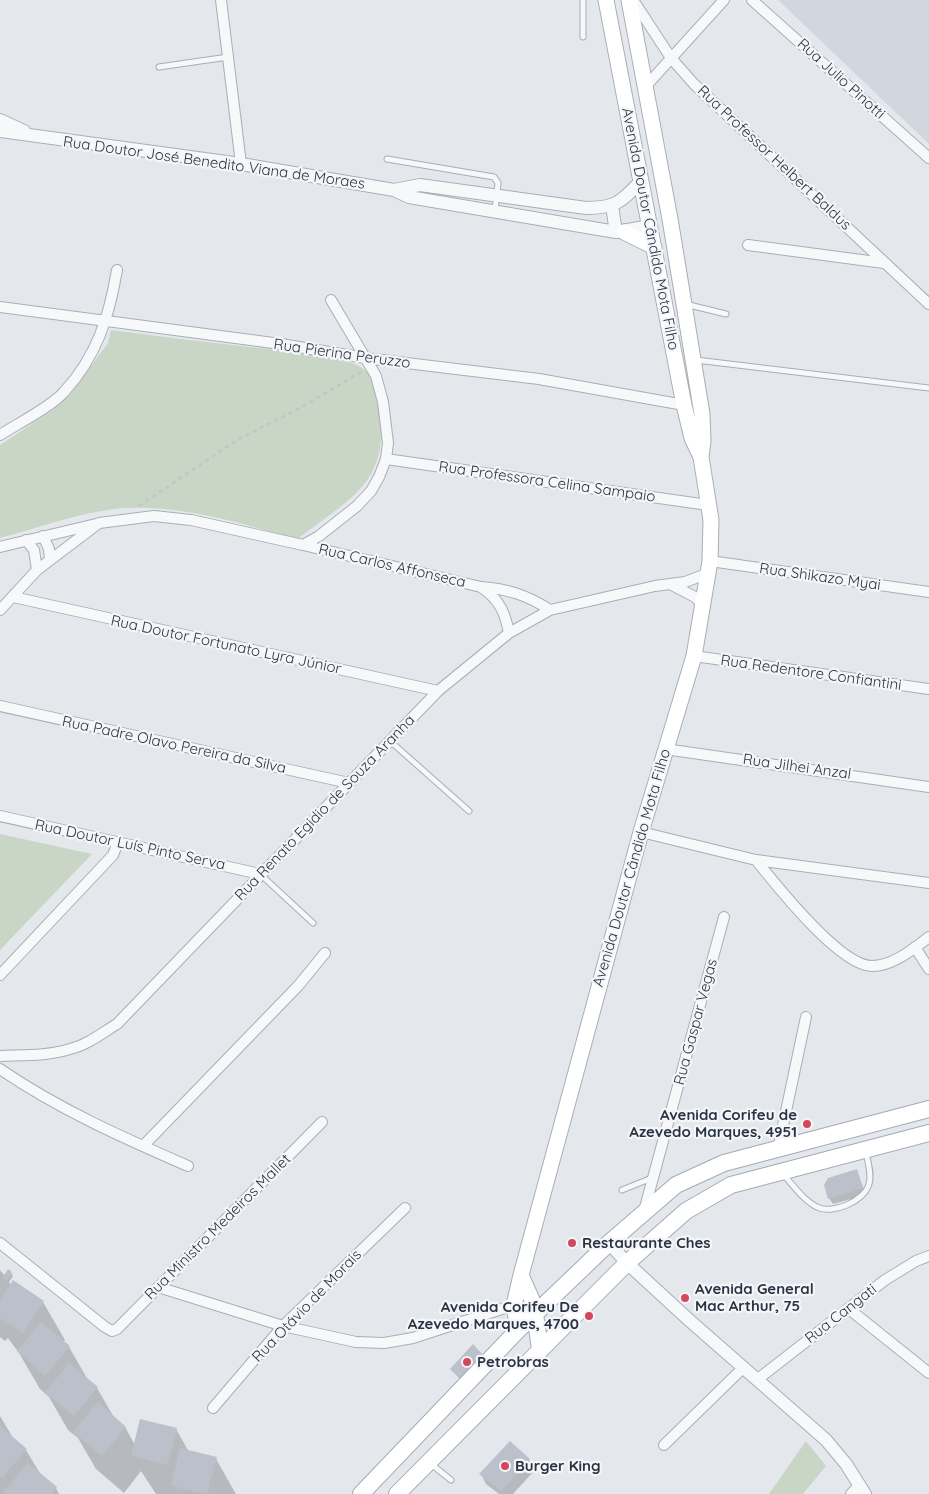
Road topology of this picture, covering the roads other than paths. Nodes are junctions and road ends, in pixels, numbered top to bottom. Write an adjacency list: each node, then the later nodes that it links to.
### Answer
1 (221, 0): 8 (street)
2 (583, 0): 7 (lane)
3 (606, 0): 19 (main road, Avenida Doutor Cândido Mota Filho)
4 (631, 0): 9 (street, Rua Professor Helbert Baldus); 11 (main road, Avenida Doutor Cândido Mota Filho)
5 (724, 0): 9 (street)
6 (752, 0): 15 (street, Rua Julio Pinotti)
7 (584, 37)
8 (228, 57): 10 (lane); 18 (street)
9 (671, 58): 11 (street); 32 (street, Rua Professor Helbert Baldus)
10 (159, 67)
11 (646, 86): 17 (main road, Avenida Doutor Cândido Mota Filho)
12 (0, 120): 14 (street, Rua Doutor José Benedito Viana de Moraes)
13 (0, 131): 14 (street, Rua Doutor José Benedito Viana de Moraes)
14 (35, 136): 18 (street, Rua Doutor José Benedito Viana de Moraes)
15 (929, 158)
16 (387, 159): 22 (lane)
17 (659, 160): 19 (main road); 26 (main road, Avenida Doutor Cândido Mota Filho)
18 (241, 164): 21 (street, Rua Doutor José Benedito Viana de Moraes)
19 (638, 164): 20 (main road, Avenida Doutor Cândido Mota Filho)
20 (641, 181): 24 (street); 28 (main road, Avenida Doutor Cândido Mota Filho)
21 (394, 190): 22 (street, Rua Doutor José Benedito Viana de Moraes); 25 (street, Rua Doutor José Benedito Viana de Moraes)
22 (497, 195): 23 (street, Rua Doutor José Benedito Viana de Moraes); 25 (lane)
23 (568, 206): 24 (street, Rua Doutor José Benedito Viana de Moraes); 27 (street)
24 (612, 206): 29 (street)
25 (495, 211): 27 (street, Rua Doutor José Benedito Viana de Moraes)
26 (670, 219): 28 (main road); 35 (main road, Avenida Doutor Cândido Mota Filho)
27 (563, 222): 29 (street, Rua Doutor José Benedito Viana de Moraes)
28 (650, 226): 29 (street, Rua Doutor José Benedito Viana de Moraes); 31 (main road, Avenida Doutor Cândido Mota Filho)
29 (620, 232): 31 (main road)
30 (748, 245): 32 (street)
31 (654, 247): 43 (main road, Avenida Doutor Cândido Mota Filho)
32 (884, 262): 36 (street, Rua Professor Helbert Baldus)
33 (117, 270): 39 (street)
34 (331, 300): 40 (street)
35 (685, 304): 38 (lane); 41 (main road, Avenida Doutor Cândido Mota Filho)
36 (929, 304)
37 (0, 307): 39 (street, Rua Pierina Peruzzo)
38 (726, 314)
39 (107, 322): 40 (street, Rua Pierina Peruzzo); 44 (street)
40 (365, 358): 43 (street, Rua Pierina Peruzzo); 46 (street)
41 (693, 359): 42 (lane); 45 (main road, Avenida Doutor Cândido Mota Filho)
42 (929, 388)
43 (684, 405): 45 (main road, Avenida Doutor Cândido Mota Filho)
44 (0, 435)
45 (701, 456): 47 (main road, Avenida Doutor Cândido Mota Filho)
46 (386, 460): 47 (street, Rua Professora Celina Sampaio); 51 (street)
47 (708, 505): 54 (main road, Avenida Doutor Cândido Mota Filho)
48 (99, 523): 49 (street); 51 (street); 53 (street)
49 (42, 536): 50 (street); 53 (street)
50 (26, 540): 52 (street); 55 (street)
51 (303, 545): 57 (street, Rua Carlos Affonseca)
52 (0, 547)
53 (50, 559): 55 (street)
54 (709, 567): 56 (street, Rua Renato Egidio de Souza Aranha); 58 (street, Rua Shikazo Myai); 60 (main road, Avenida Doutor Cândido Mota Filho)
55 (38, 570): 59 (street)
56 (668, 584): 60 (street); 62 (street, Rua Renato Egidio de Souza Aranha)
57 (481, 586): 62 (street, Rua Carlos Affonseca); 63 (street, Rua Carlos Affonseca)
58 (929, 592)
59 (13, 596): 61 (street); 66 (street, Rua Doutor Fortunato Lyra Júnior)
60 (703, 605): 64 (main road, Avenida Doutor Cândido Mota Filho)
61 (0, 610)
62 (550, 610): 63 (street, Rua Renato Egidio de Souza Aranha)
63 (509, 633): 66 (street, Rua Renato Egidio de Souza Aranha)
64 (694, 656): 65 (street, Rua Redentore Confiantini); 69 (main road, Avenida Doutor Cândido Mota Filho)
65 (929, 689)
66 (438, 691): 68 (street, Rua Renato Egidio de Souza Aranha)
67 (0, 706): 70 (street, Rua Padre Olavo Pereira da Silva)
68 (390, 741): 70 (street, Rua Renato Egidio de Souza Aranha); 72 (lane)
69 (665, 749): 71 (street, Rua Jilhei Anzal); 74 (main road, Avenida Doutor Cândido Mota Filho)
70 (349, 783): 77 (street, Rua Renato Egidio de Souza Aranha)
71 (929, 787)
72 (469, 811)
73 (0, 816): 75 (street, Rua Doutor Luís Pinto Serva)
74 (641, 832): 76 (street); 105 (main road, Avenida Doutor Cândido Mota Filho)
75 (118, 842): 77 (street, Rua Doutor Luís Pinto Serva); 85 (street)
76 (756, 860): 78 (street); 82 (street)
77 (260, 874): 80 (lane); 87 (street, Rua Renato Egidio de Souza Aranha)
78 (929, 883)
79 (724, 917): 97 (street, Rua Gaspar Vegas)
80 (313, 923)
81 (929, 937): 82 (street)
82 (915, 947): 84 (street)
83 (325, 953): 92 (street)
84 (929, 969)
85 (0, 975)
86 (806, 1017): 93 (street)
87 (0, 1056)
88 (0, 1069): 92 (street)
89 (929, 1109): 93 (main road)
90 (322, 1122): 106 (street, Rua Ministro Medeiros Mallet)
91 (929, 1133): 94 (main road)
92 (143, 1146): 95 (street)
93 (778, 1149): 100 (main road)
94 (865, 1150): 96 (main road); 96 (lane)
95 (188, 1166)
96 (781, 1172): 104 (main road)
97 (653, 1178): 98 (lane); 100 (street, Rua Gaspar Vegas)
98 (622, 1190)
99 (406, 1208): 110 (street, Rua Otávio de Morais)
100 (643, 1214): 102 (main road)
101 (0, 1243): 106 (street, Rua Ministro Medeiros Mallet)
102 (609, 1243): 104 (street); 109 (main road)
103 (929, 1256): 108 (street, Rua Cangati)
104 (627, 1262): 112 (main road); 113 (street)
105 (521, 1275): 107 (main road, Avenida Doutor Cândido Mota Filho); 109 (main road)
106 (158, 1287): 110 (street)
107 (514, 1305): 110 (street); 111 (main road, Avenida Doutor Cândido Mota Filho)
108 (849, 1309): 114 (street); 115 (street, Rua Cangati)
109 (535, 1314): 111 (main road); 112 (main road)
110 (283, 1326): 116 (street, Rua Otávio de Morais)
111 (518, 1330): 121 (main road)
112 (540, 1348): 118 (main road)
113 (744, 1367): 115 (street); 117 (street)
114 (929, 1373)
115 (758, 1379): 120 (street)
116 (213, 1408)
117 (664, 1445)
118 (428, 1462): 119 (lane); 122 (main road)
119 (451, 1480)
120 (859, 1491)
121 (361, 1494)
122 (397, 1494)

